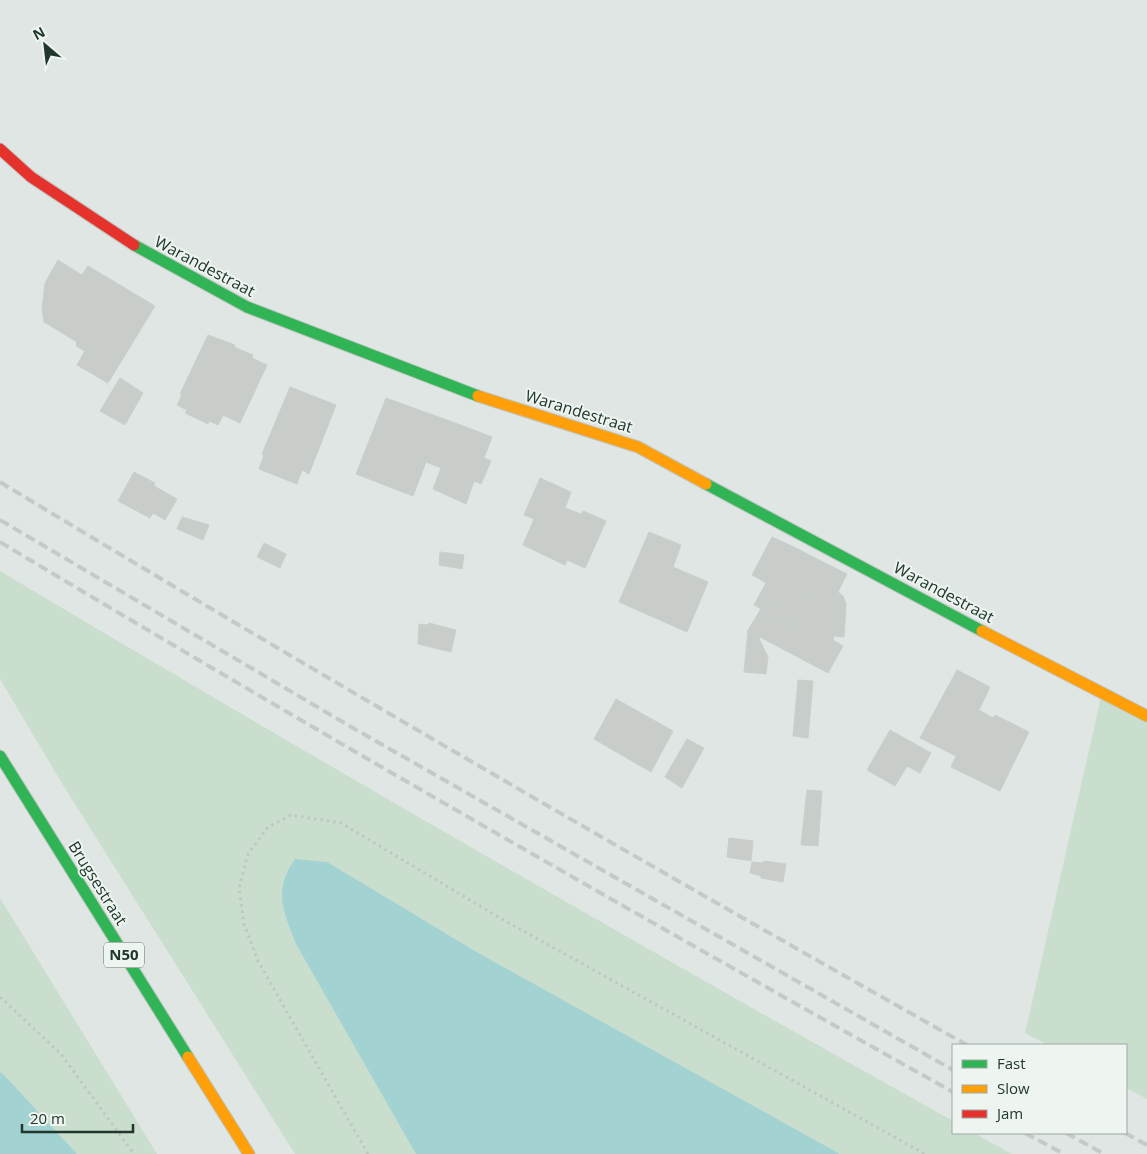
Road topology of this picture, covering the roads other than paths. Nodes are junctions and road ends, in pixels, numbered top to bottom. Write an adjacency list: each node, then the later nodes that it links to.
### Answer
1 (0, 149): 2 (street, Warandestraat)
2 (1147, 716)
3 (0, 756): 4 (street, Brugsestraat / N50)
4 (249, 1154)

